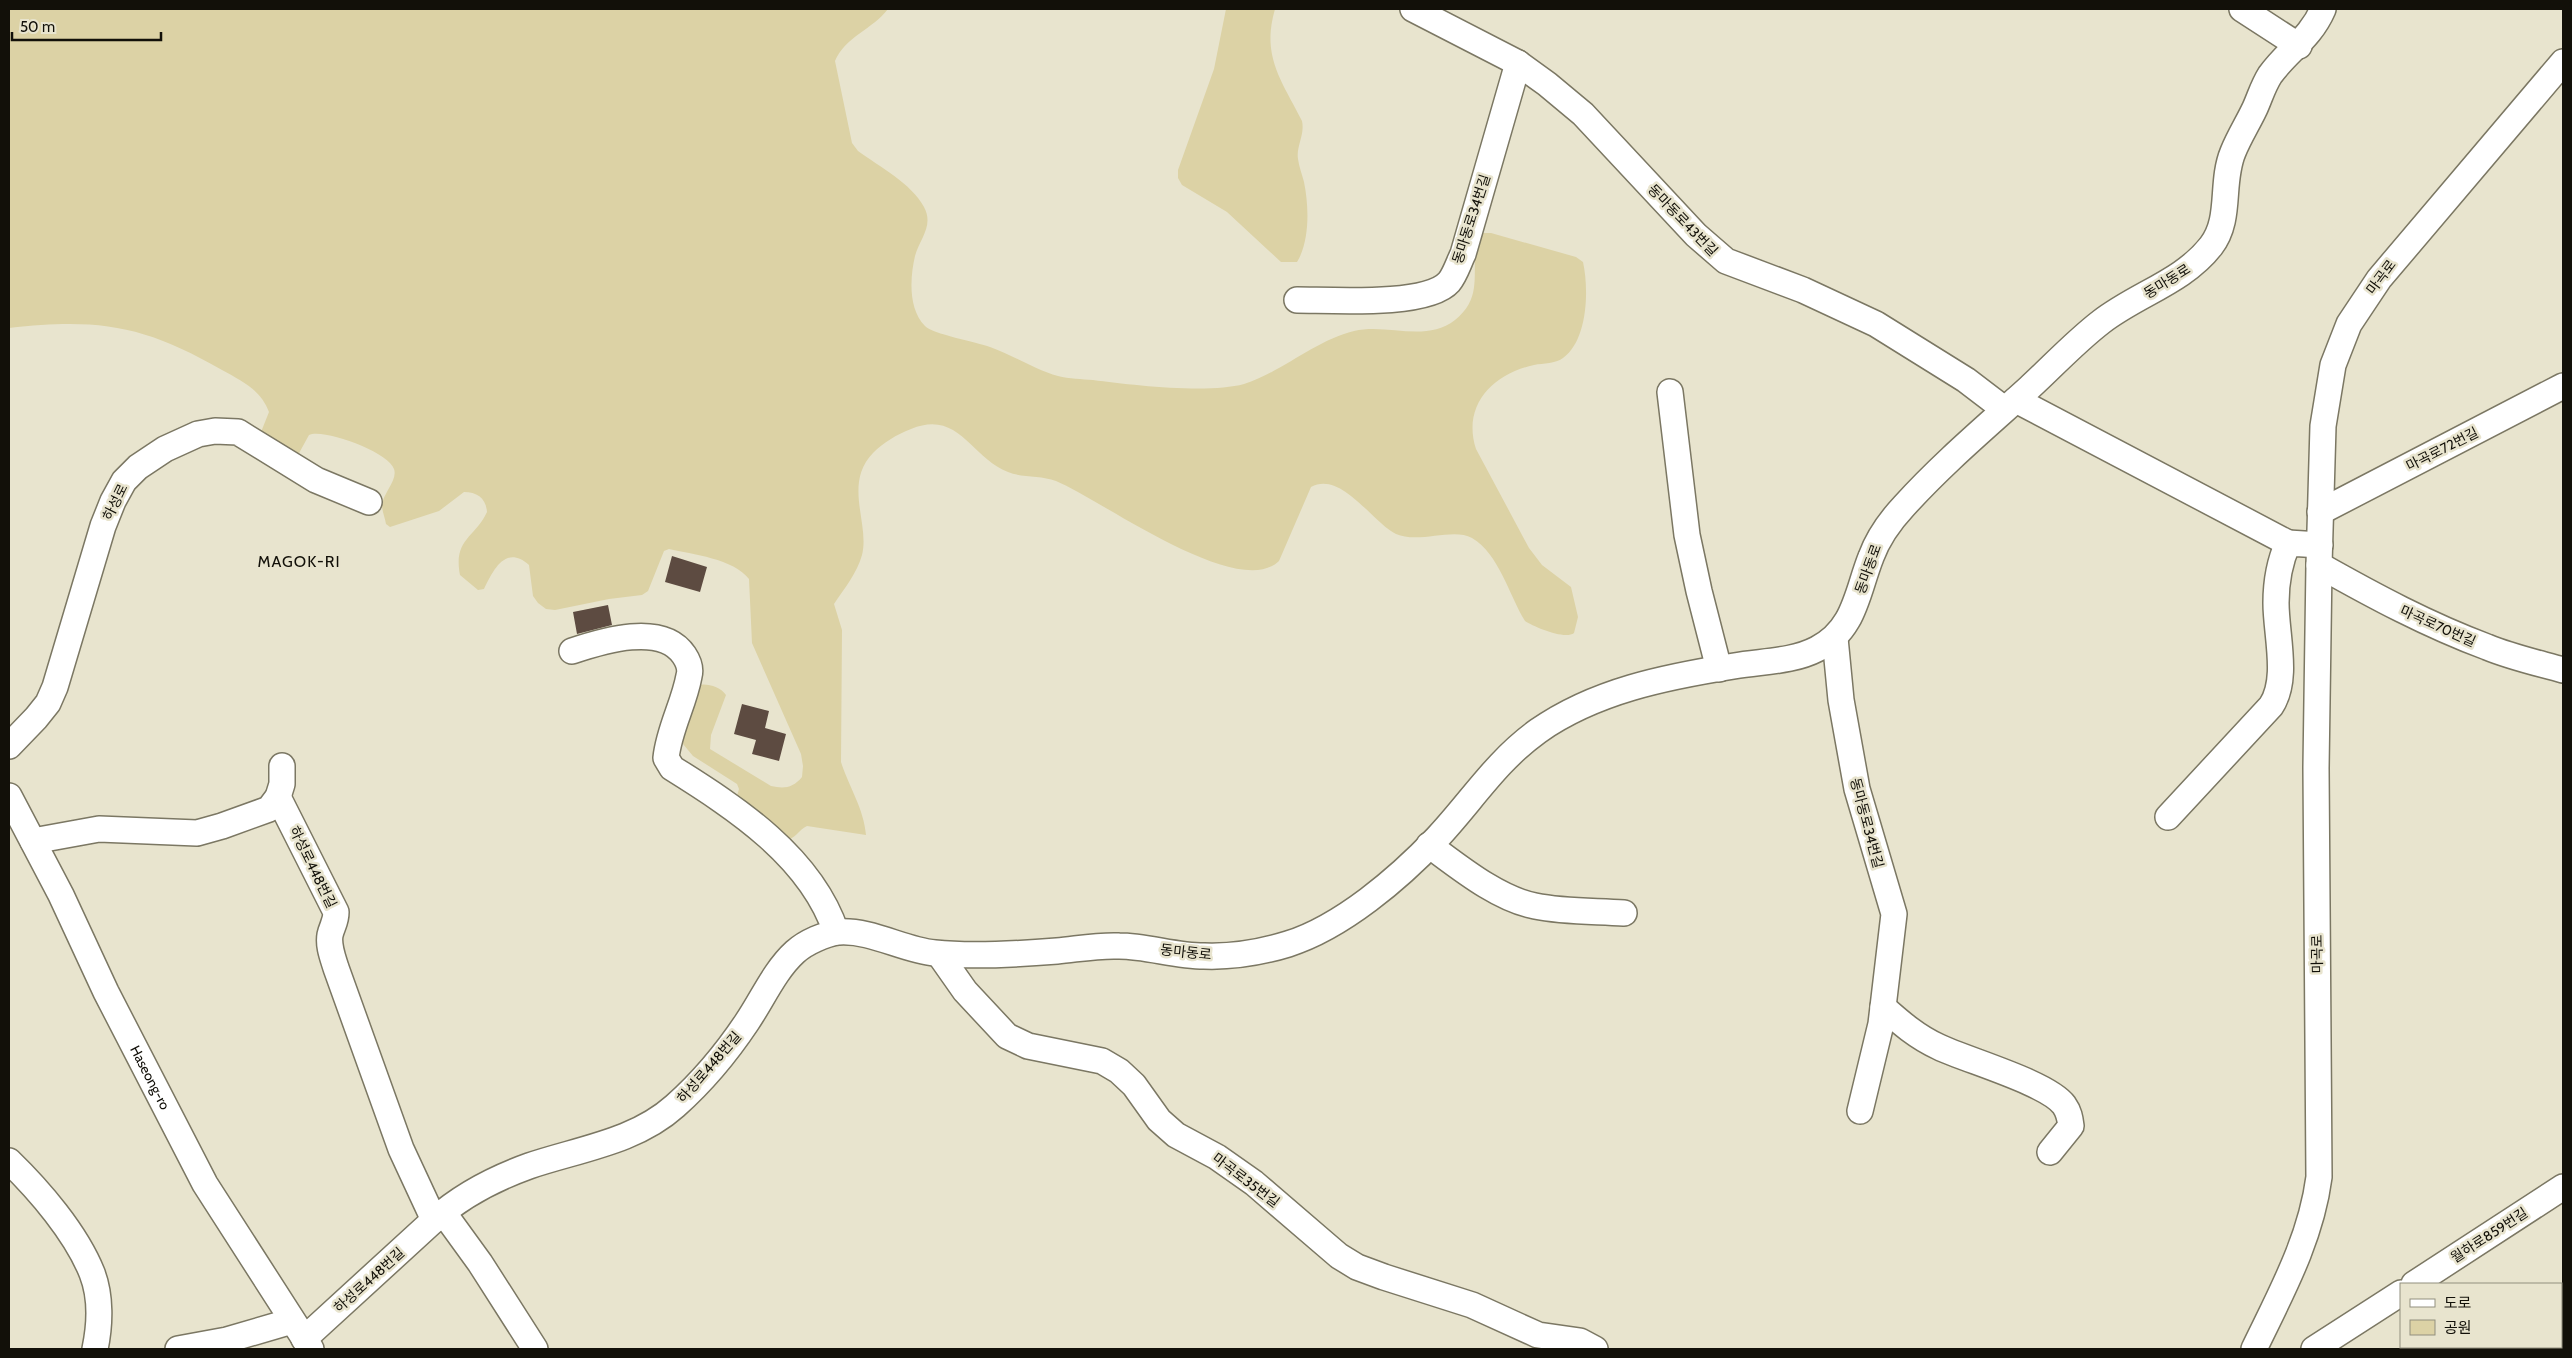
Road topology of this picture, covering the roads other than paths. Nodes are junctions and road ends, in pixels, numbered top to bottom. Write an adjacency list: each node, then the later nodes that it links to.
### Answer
1 (1413, 9): 6 (street, 동마동로43번길)
2 (2242, 9): 4 (street)
3 (2323, 9): 4 (street, 동마동로)
4 (2299, 46): 10 (street, 동마동로)
5 (2563, 62): 12 (street, 마곡로)
6 (1518, 63): 7 (street, 동마동로34번길); 10 (street, 동마동로43번길)
7 (1297, 300)
8 (2563, 386): 12 (street, 마곡로72번길)
9 (1670, 392): 17 (street)
10 (2010, 404): 13 (street); 15 (street, 동마동로)
11 (369, 502): 19 (street, 하성로)
12 (2320, 512): 14 (street, 마곡로)
13 (2288, 543): 14 (street); 23 (street)
14 (2320, 555): 18 (street, 마곡로70번길); 42 (street, 마곡로)
15 (1834, 638): 17 (street, 동마동로); 29 (street, 동마동로34번길)
16 (572, 651): 27 (street)
17 (1719, 669): 25 (street, 동마동로)
18 (2563, 670)
19 (9, 746)
20 (282, 766): 22 (street)
21 (9, 796): 24 (street, Haseong-ro)
22 (278, 798): 24 (street); 34 (street, 하성로448번길)
23 (2168, 817)
24 (33, 841): 37 (street, Haseong-ro)
25 (1429, 845): 26 (street); 28 (street, 동마동로)
26 (1624, 913)
27 (836, 932): 28 (street, 하성로448번길); 34 (street, 하성로448번길)
28 (939, 954): 41 (street, 마곡로35번길)
29 (1883, 1007): 30 (street, 동마동로34번길); 31 (street)
30 (1860, 1111)
31 (2050, 1152)
32 (9, 1161): 38 (street)
33 (2563, 1186): 35 (street, 월하로859번길)
34 (438, 1216): 37 (street, 하성로448번길); 40 (street, 하성로448번길)
35 (2416, 1283)
36 (2400, 1294): 43 (street)
37 (302, 1336): 39 (street)
38 (95, 1349)
39 (178, 1349)
40 (535, 1349)
41 (1595, 1349)
42 (2254, 1349)
43 (2314, 1349)

